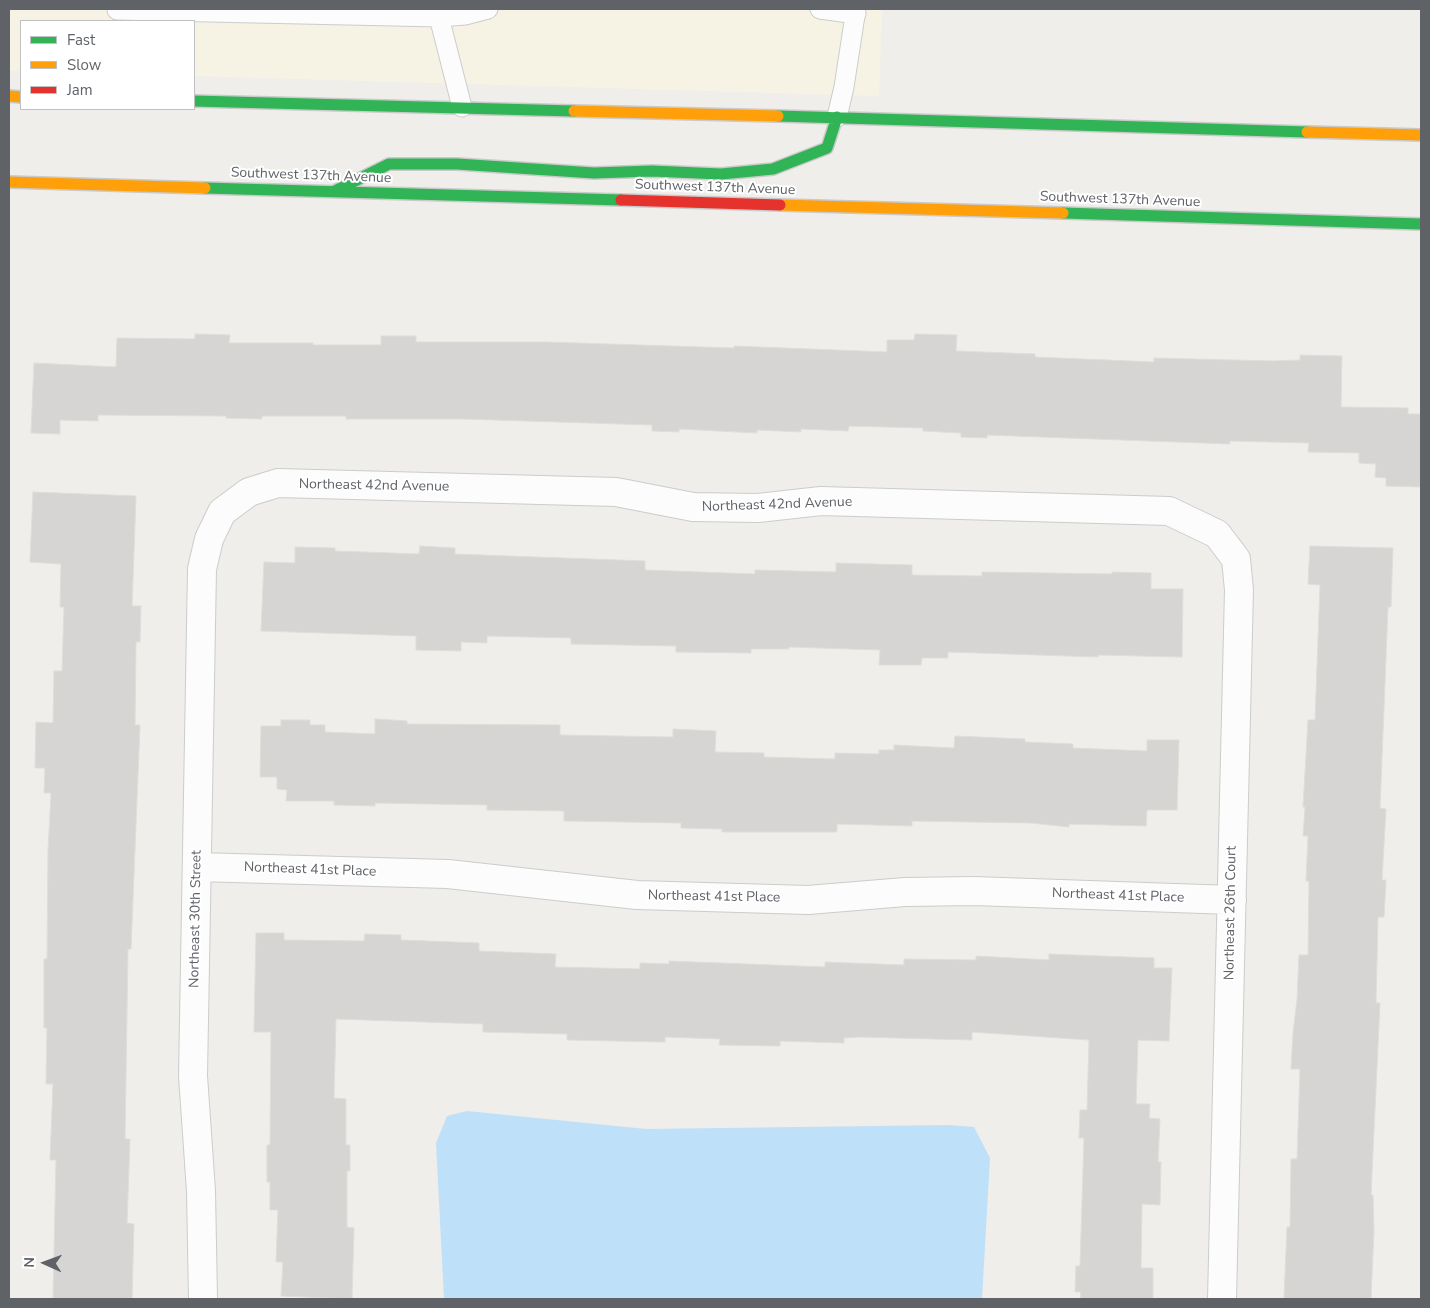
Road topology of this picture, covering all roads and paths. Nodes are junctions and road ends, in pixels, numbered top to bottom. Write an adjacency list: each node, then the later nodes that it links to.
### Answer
1 (488, 9): 5 (lane)
2 (820, 9): 4 (lane)
3 (117, 10): 5 (lane)
4 (856, 11): 8 (lane)
5 (439, 17): 7 (lane)
6 (195, 101): 7 (main road)
7 (462, 107): 8 (main road)
8 (837, 117): 9 (main road); 11 (main road)
9 (1421, 135)
10 (9, 182): 11 (main road, Southwest 137th Avenue)
11 (334, 192): 12 (main road, Southwest 137th Avenue)
12 (1421, 224)
13 (1217, 534): 14 (street, Northeast 42nd Avenue); 16 (street, Northeast 26th Court)
14 (208, 539): 15 (street, Northeast 30th Street)
15 (196, 867): 16 (street, Northeast 41st Place); 17 (street, Northeast 30th Street)
16 (1232, 900): 18 (street, Northeast 26th Court)
17 (203, 1299)
18 (1222, 1299)

